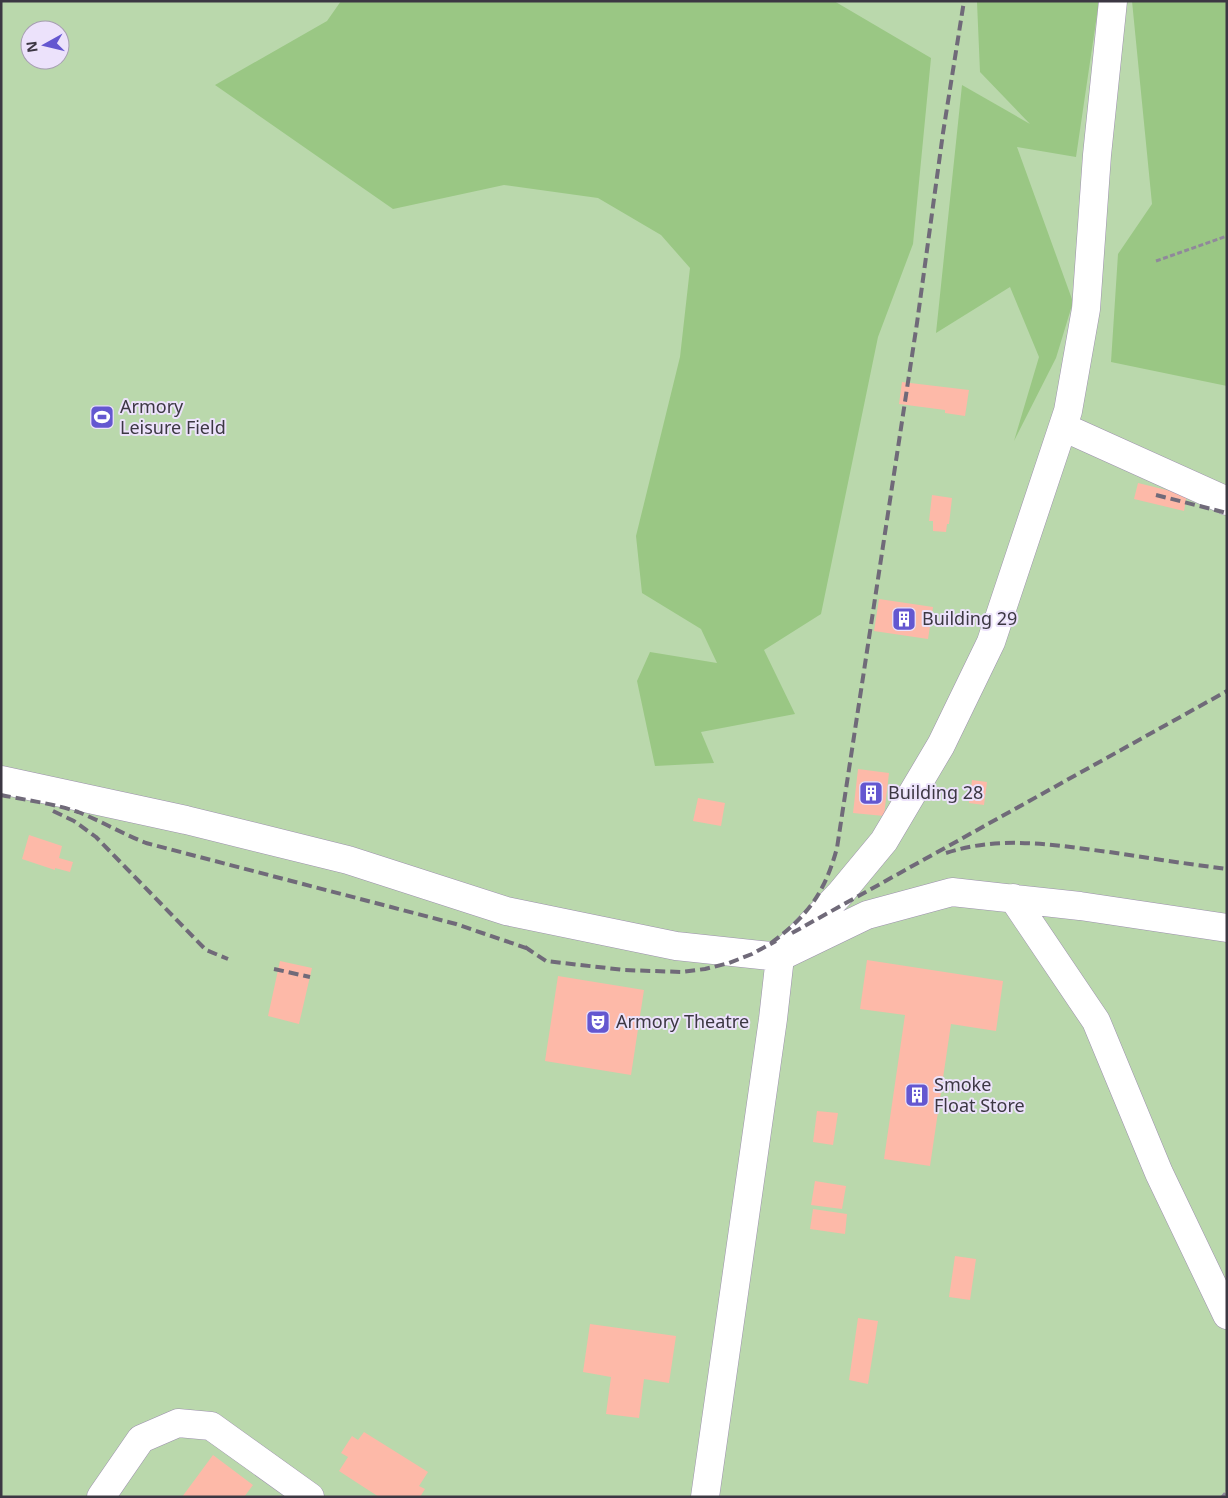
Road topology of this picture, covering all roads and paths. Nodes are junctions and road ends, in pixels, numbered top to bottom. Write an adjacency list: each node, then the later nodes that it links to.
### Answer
1 (1113, 1): 4 (lane)
2 (1227, 236): 3 (path)
3 (1156, 261)
4 (1062, 427): 5 (lane); 9 (lane)
5 (1227, 501)
6 (1, 780): 9 (lane)
7 (1013, 898): 8 (lane); 9 (lane); 10 (lane)
8 (1227, 928)
9 (780, 957): 14 (lane)
10 (1227, 1315)
11 (1227, 1491): 15 (path)
12 (101, 1497): 13 (lane)
13 (310, 1497)
14 (705, 1497)
15 (1222, 1497)

